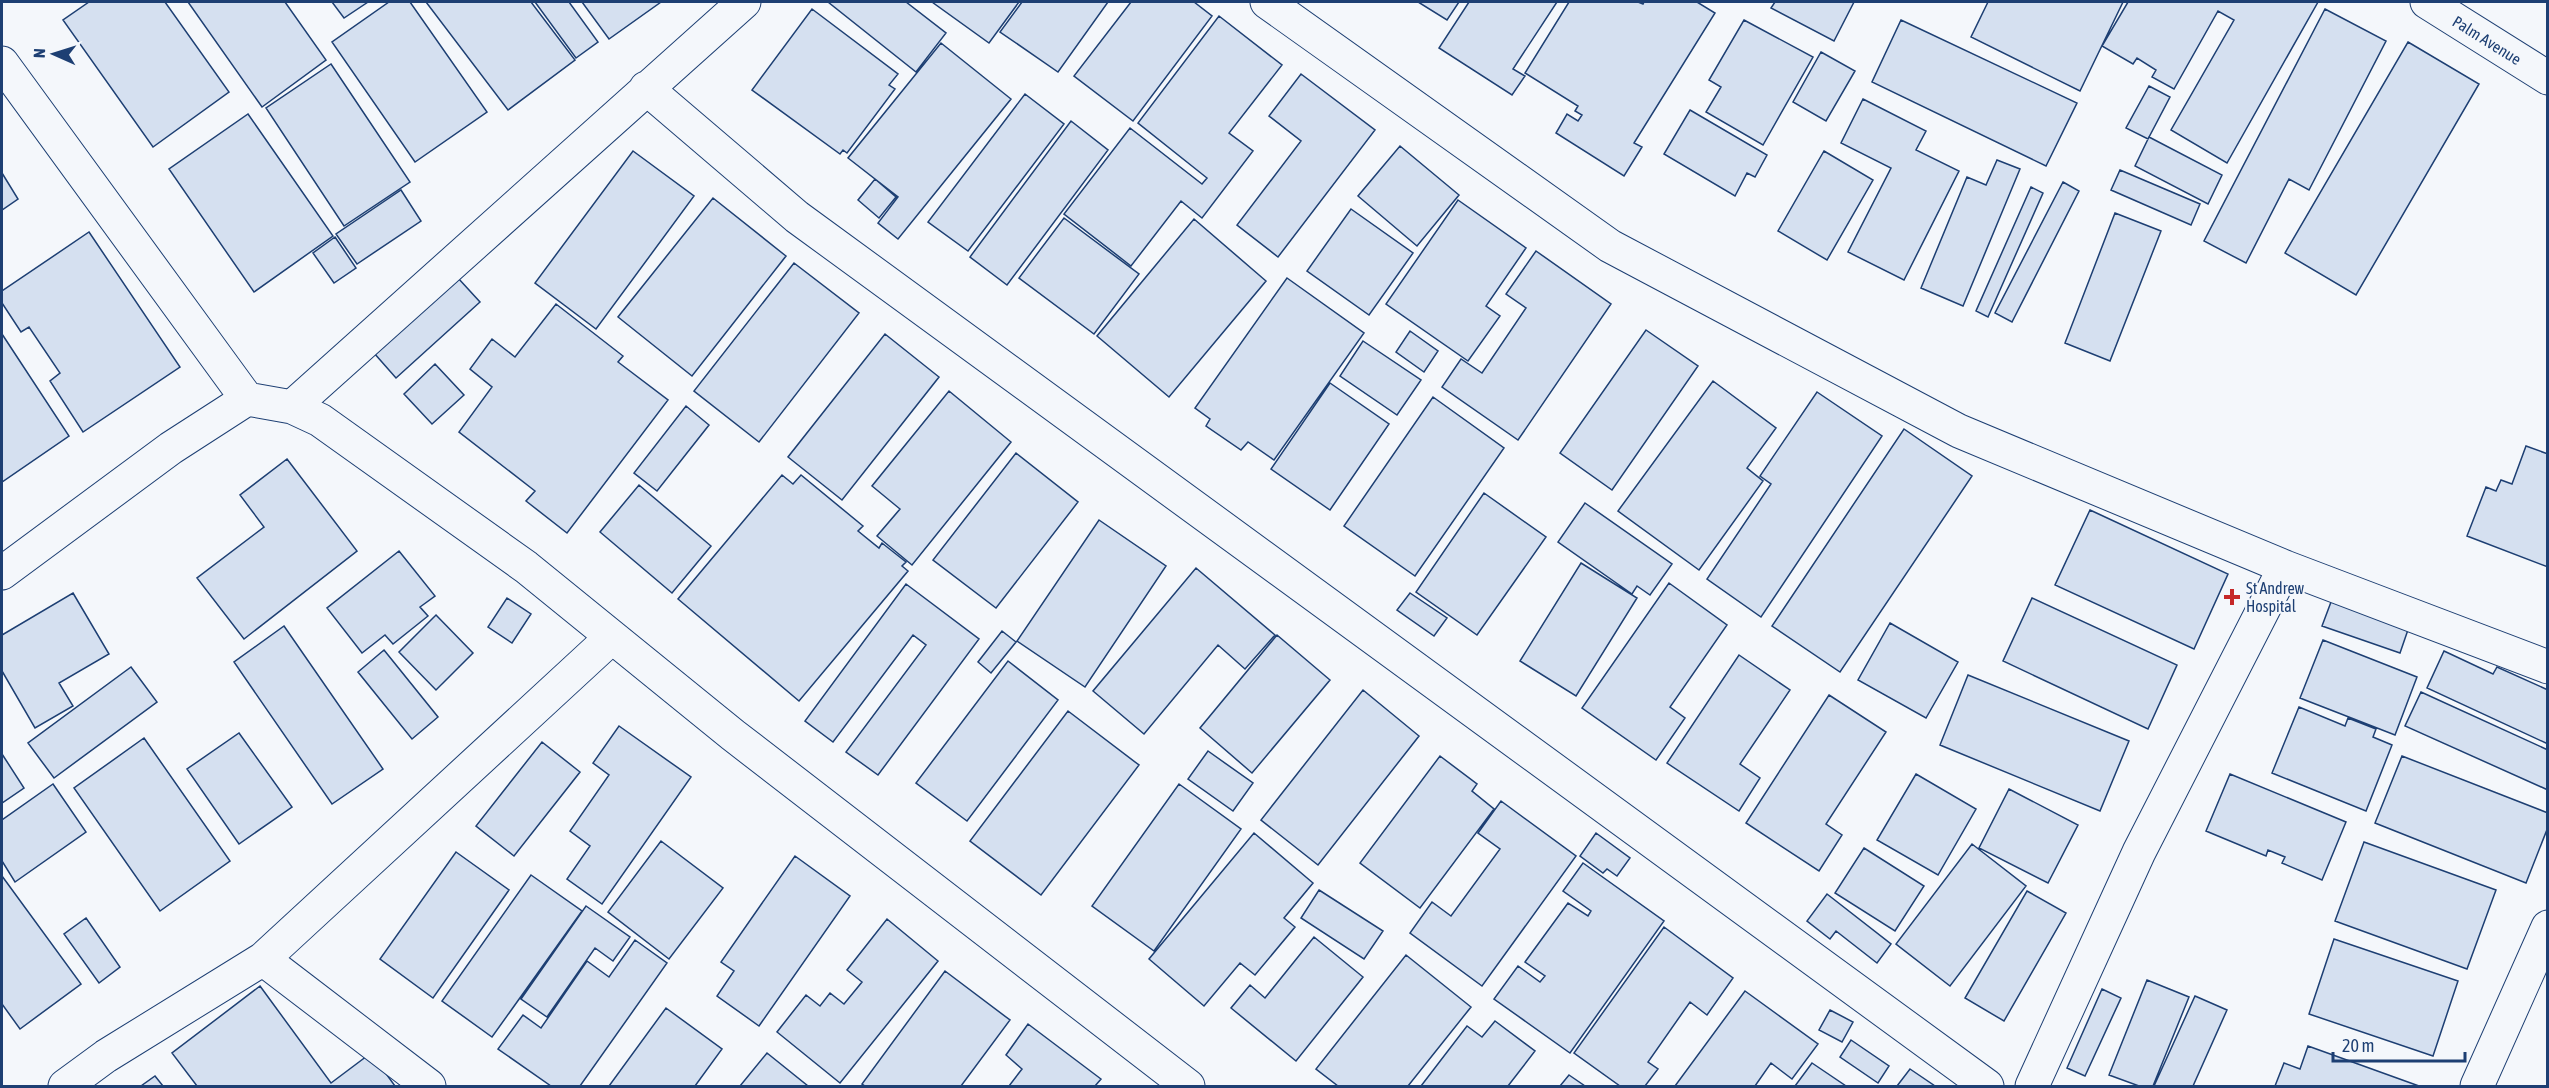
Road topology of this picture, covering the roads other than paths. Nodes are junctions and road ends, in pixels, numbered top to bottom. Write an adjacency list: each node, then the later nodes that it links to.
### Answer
1 (744, 2): 6 (street)
2 (1267, 2): 9 (street)
3 (2427, 2): 5 (street, Palm Avenue)
4 (2, 63): 7 (street)
5 (2547, 78)
6 (646, 88): 8 (street); 18 (street)
7 (247, 399): 8 (street); 10 (street)
8 (291, 407): 11 (street)
9 (2285, 567): 12 (street); 19 (street)
10 (2, 573)
11 (612, 637): 14 (street); 17 (street)
12 (2547, 667)
13 (2547, 927): 20 (street)
14 (263, 959): 15 (street); 16 (street)
15 (65, 1086)
16 (429, 1086)
17 (1188, 1086)
18 (1987, 1086)
19 (2032, 1086)
20 (2477, 1086)

